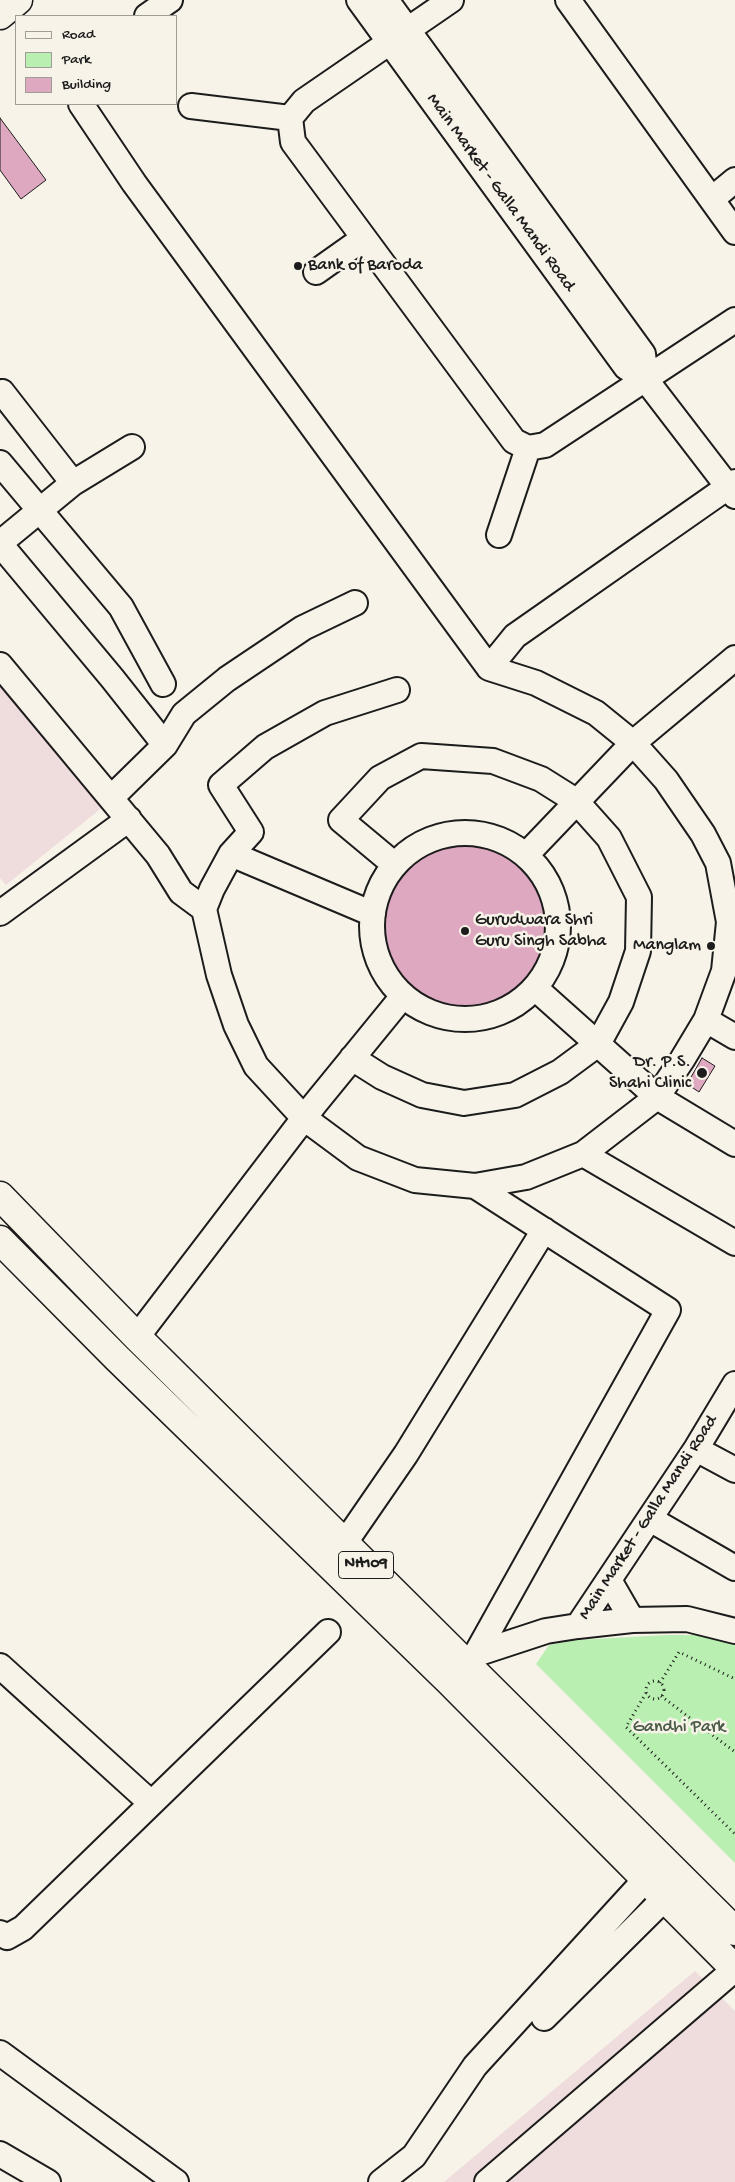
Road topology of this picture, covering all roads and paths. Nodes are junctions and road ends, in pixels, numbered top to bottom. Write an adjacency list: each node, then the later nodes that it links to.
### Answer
1 (170, 0): 6 (street)
2 (359, 0): 7 (street, Main Market - Galla Mandi Road)
3 (386, 0): 7 (street, Main Market - Galla Mandi Road)
4 (451, 0): 7 (street)
5 (568, 0): 12 (street)
6 (149, 15)
7 (399, 37): 10 (street); 17 (street, Main Market - Galla Mandi Road)
8 (82, 105): 29 (street)
9 (191, 106): 10 (street)
10 (290, 118): 14 (street)
11 (735, 180): 12 (street)
12 (712, 199): 13 (street)
13 (735, 232)
14 (364, 238): 15 (street); 20 (street)
15 (316, 272)
16 (735, 320): 17 (street)
17 (646, 380): 20 (street); 23 (street, Main Market - Galla Mandi Road)
18 (2, 392): 22 (street)
19 (132, 447): 22 (street)
20 (528, 448): 25 (street)
21 (0, 463): 24 (street)
22 (73, 483): 24 (street)
23 (733, 488): 29 (street)
24 (40, 510): 26 (street); 31 (street)
25 (499, 535)
26 (0, 543): 34 (street)
27 (355, 603): 34 (street)
28 (0, 665): 35 (street)
29 (489, 668): 33 (street)
30 (732, 669): 33 (street)
31 (163, 684)
32 (397, 690): 38 (street)
33 (633, 743): 36 (street); 44 (street)
34 (165, 745): 35 (street)
35 (111, 798): 37 (street)
36 (576, 801): 39 (street); 40 (street); 49 (street)
37 (129, 820): 41 (street); 42 (street)
38 (231, 854): 41 (street); 43 (street)
39 (526, 855): 40 (street); 45 (street)
40 (396, 865): 43 (street)
41 (204, 910): 52 (street)
42 (0, 913)
43 (373, 914): 46 (street)
44 (731, 944): 47 (street)
45 (534, 988): 46 (street); 49 (street)
46 (402, 996): 50 (street)
47 (706, 1020): 48 (street); 51 (street)
48 (735, 1038)
49 (598, 1044): 50 (street); 51 (street)
50 (352, 1058): 52 (street)
51 (657, 1097): 53 (street); 54 (street)
52 (304, 1118): 55 (street); 61 (street)
53 (735, 1144)
54 (584, 1154): 55 (street); 59 (street)
55 (475, 1186): 57 (street)
56 (0, 1196): 58 (highway, NH109)
57 (544, 1230): 67 (street); 75 (street)
58 (39, 1236): 60 (highway); 61 (highway, NH109)
59 (735, 1243)
60 (8, 1248): 62 (highway, NH109)
61 (137, 1337): 62 (highway); 67 (highway, NH109)
62 (117, 1358): 75 (highway, NH109)
63 (735, 1384): 64 (street, Main Market - Galla Mandi Road)
64 (696, 1449): 65 (street); 66 (street, Main Market - Galla Mandi Road)
65 (735, 1470)
66 (650, 1519): 68 (street); 69 (street, Main Market - Galla Mandi Road)
67 (344, 1544): 75 (highway, NH109)
68 (735, 1568)
69 (609, 1580): 70 (street); 71 (street, Main Market - Galla Mandi Road)
70 (632, 1620): 71 (street); 72 (street)
71 (578, 1626): 75 (street)
72 (735, 1631)
73 (328, 1632): 81 (street)
74 (0, 1666): 81 (street)
75 (464, 1666): 83 (highway, NH109); 85 (highway, NH109)
76 (735, 1679): 77 (path)
77 (660, 1682): 78 (path); 79 (path)
78 (646, 1694): 79 (path); 82 (path)
79 (661, 1696): 80 (path)
80 (735, 1752)
81 (151, 1803): 86 (street)
82 (735, 1834)
83 (645, 1880): 84 (highway, NH109); 93 (street)
84 (664, 1900): 87 (highway, NH109); 88 (street)
85 (735, 1931)
86 (0, 1933)
87 (735, 1969): 94 (street)
88 (544, 2018)
89 (0, 2053): 92 (street)
90 (0, 2154): 91 (street)
91 (48, 2182)
92 (176, 2182)
93 (381, 2182)
94 (488, 2182)

